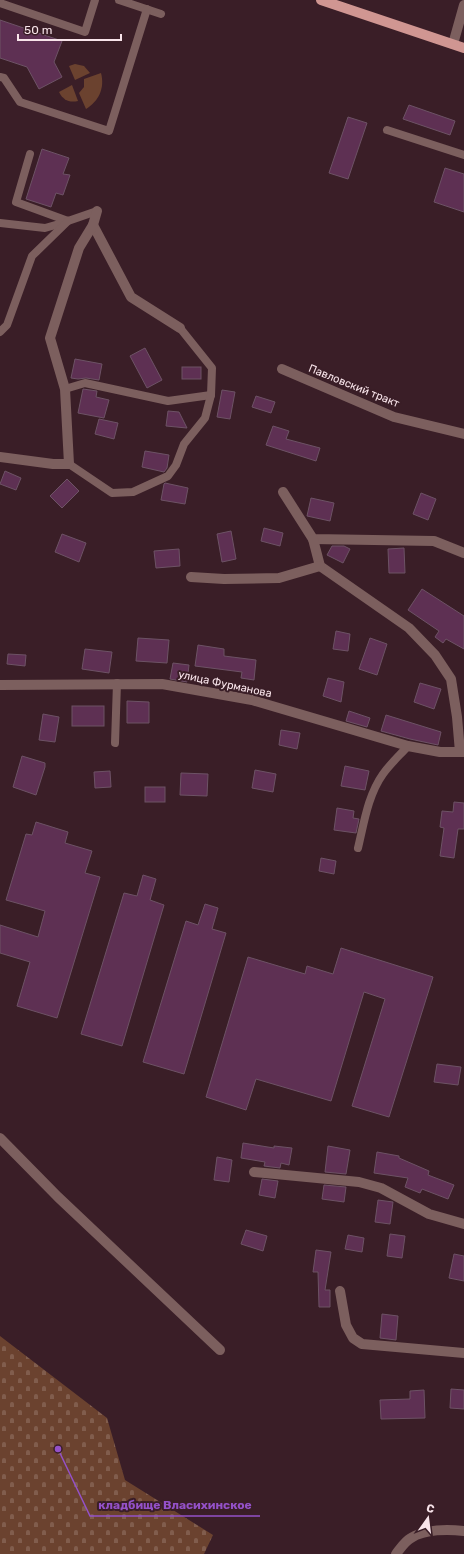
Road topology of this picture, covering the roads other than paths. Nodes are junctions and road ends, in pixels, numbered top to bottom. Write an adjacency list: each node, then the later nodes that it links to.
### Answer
1 (95, 0): 4 (lane)
2 (119, 0): 6 (lane)
3 (321, 0): 8 (main road)
4 (0, 3)
5 (464, 6): 8 (street)
6 (147, 10): 7 (lane); 10 (lane)
7 (160, 14)
8 (452, 44): 9 (main road)
9 (464, 48)
10 (0, 77)
11 (386, 130): 13 (lane)
12 (30, 154): 15 (lane)
13 (464, 155)
14 (97, 211): 15 (lane); 17 (street)
15 (68, 221): 16 (lane); 19 (lane)
16 (0, 223)
17 (93, 225): 18 (street); 21 (street)
18 (180, 328): 22 (lane)
19 (0, 332)
20 (282, 369): 23 (street, Павловский тракт)
21 (65, 389): 22 (lane); 25 (street)
22 (211, 395): 25 (lane)
23 (464, 434)
24 (0, 457): 25 (street)
25 (69, 464)
26 (283, 492): 27 (street)
27 (313, 539): 28 (street); 29 (street)
28 (464, 553)
29 (320, 566): 30 (street); 35 (street)
30 (191, 577)
31 (117, 683): 32 (street, улица Фурманова); 33 (lane); 34 (street, улица Фурманова)
32 (0, 685)
33 (115, 743)
34 (408, 746): 35 (street, улица Фурманова); 36 (lane)
35 (462, 752)
36 (358, 848)
37 (0, 1138): 41 (street)
38 (254, 1172): 39 (street)
39 (464, 1224)
40 (340, 1291): 42 (street)
41 (220, 1350)
42 (464, 1353)
43 (464, 1531): 44 (street)
44 (396, 1554)

